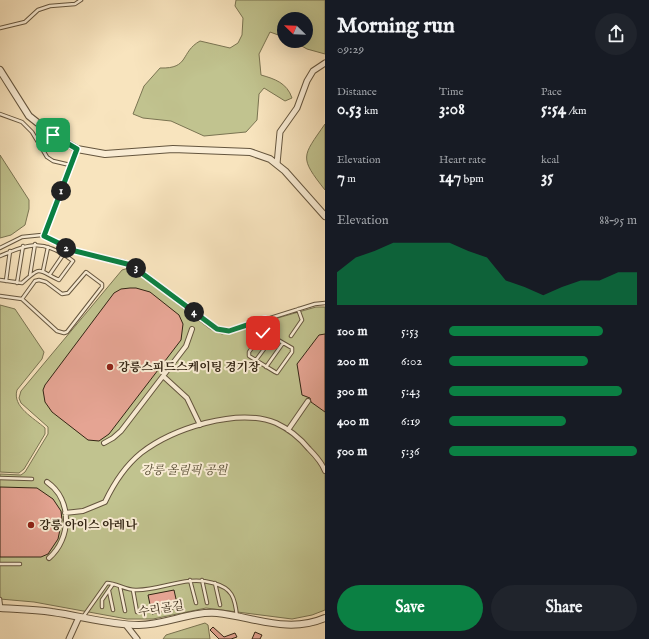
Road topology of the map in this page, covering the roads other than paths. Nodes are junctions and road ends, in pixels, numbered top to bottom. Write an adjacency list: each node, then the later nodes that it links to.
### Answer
1 (81, 0): 2 (lane)
2 (0, 28)
3 (325, 63): 7 (street)
4 (0, 70): 6 (street)
5 (0, 114): 8 (lane)
6 (77, 149): 7 (street); 8 (lane)
7 (276, 164): 9 (street)
8 (70, 165): 10 (lane)
9 (325, 216)
10 (44, 236): 14 (lane); 28 (lane)
11 (35, 244): 12 (lane); 13 (lane); 20 (lane)
12 (22, 246): 15 (lane); 23 (lane)
13 (48, 247): 16 (lane); 18 (lane)
14 (0, 248)
15 (10, 251): 17 (lane); 22 (lane)
16 (63, 255): 19 (lane); 19 (lane)
17 (0, 256)
18 (42, 271): 19 (lane); 20 (lane)
19 (50, 274)
20 (30, 275): 23 (lane)
21 (0, 280): 22 (lane)
22 (6, 282): 23 (lane)
23 (17, 283)
24 (0, 296): 25 (lane)
25 (22, 299): 25 (lane)
26 (325, 303): 27 (lane)
27 (298, 309): 28 (lane); 30 (lane)
28 (265, 319): 32 (lane)
29 (192, 329): 34 (street)
30 (291, 336)
31 (283, 343): 32 (lane); 33 (lane); 33 (lane)
32 (256, 360): 33 (lane)
33 (266, 367)
34 (163, 376): 36 (street); 38 (street)
35 (308, 401): 37 (street)
36 (200, 426): 37 (street); 43 (street)
37 (288, 430): 39 (street)
38 (104, 443)
39 (325, 471)
40 (0, 478): 41 (lane)
41 (32, 479)
42 (47, 482): 43 (street)
43 (65, 513): 44 (street)
44 (49, 558)
45 (0, 564): 46 (lane)
46 (20, 564)
47 (190, 580): 48 (lane); 53 (lane); 55 (lane)
48 (202, 580): 49 (lane); 56 (lane)
49 (215, 583): 57 (lane); 64 (lane)
50 (113, 584): 51 (lane); 52 (lane); 63 (lane)
51 (120, 587): 53 (lane); 61 (lane)
52 (109, 590): 59 (lane); 60 (lane)
53 (133, 590): 62 (lane)
54 (0, 598): 58 (lane)
55 (196, 603)
56 (207, 603)
57 (220, 605)
58 (1, 608): 63 (street, 수리골길)
59 (102, 608)
60 (113, 610)
61 (125, 611)
62 (137, 612)
63 (81, 617): 66 (street, 수리골길); 67 (street)
64 (237, 617): 65 (street, 수리골길); 66 (street, 수리골길)
65 (324, 620)
66 (126, 625): 68 (street)
67 (68, 639)
68 (137, 639)

